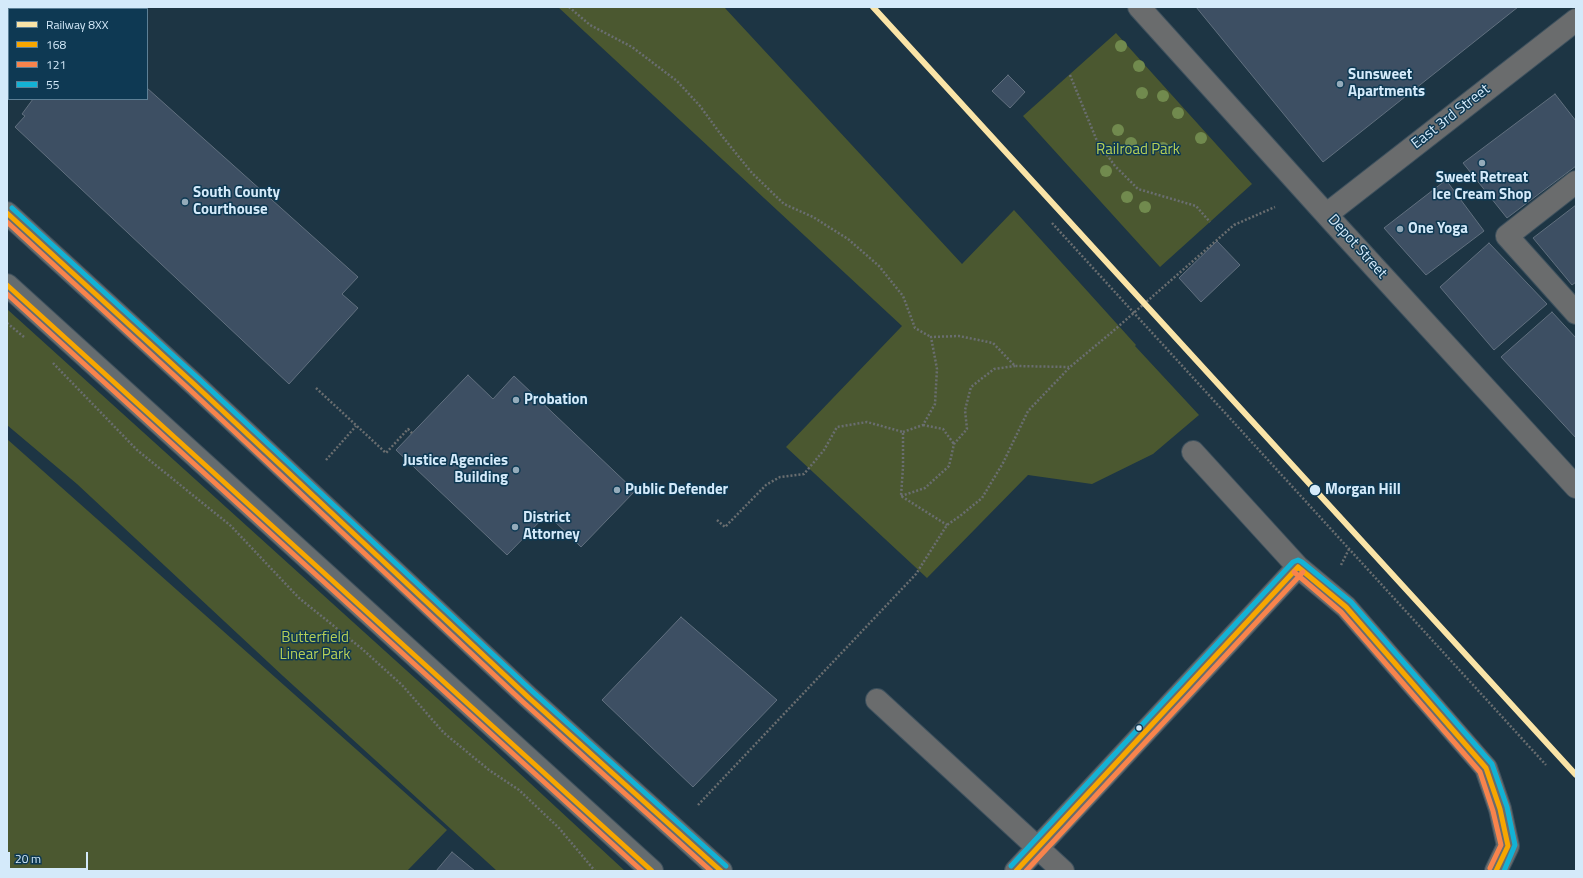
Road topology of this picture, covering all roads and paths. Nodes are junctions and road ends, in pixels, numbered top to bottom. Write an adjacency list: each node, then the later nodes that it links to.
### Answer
1 (569, 7): 15 (path)
2 (1139, 7): 8 (street, Depot Street)
3 (1576, 20): 8 (street, East 3rd Street)
4 (1070, 75): 9 (path)
5 (1576, 182): 13 (street)
6 (1275, 207): 12 (path)
7 (7, 213): 41 (main road)
8 (1327, 214): 28 (street, Depot Street)
9 (1210, 222)
10 (1052, 223): 12 (path)
11 (7, 285): 40 (main road)
12 (1133, 313): 19 (path); 32 (path)
13 (1576, 313)
14 (7, 323): 16 (path)
15 (931, 337): 18 (path); 21 (path)
16 (28, 340)
17 (50, 360): 39 (path)
18 (1015, 366): 19 (path); 25 (path)
19 (1070, 367): 31 (path)
20 (316, 388): 22 (path)
21 (923, 425): 23 (path); 25 (path)
22 (356, 426): 24 (path); 27 (path)
23 (903, 432): 29 (path); 30 (path)
24 (412, 433)
25 (954, 444): 29 (path)
26 (1193, 452): 34 (street)
27 (326, 460)
28 (1576, 487)
29 (901, 496): 31 (path)
30 (717, 520)
31 (947, 525): 37 (path)
32 (1349, 549): 33 (path); 36 (path)
33 (1341, 565)
34 (1298, 567): 38 (street); 44 (street)
35 (877, 700): 38 (street)
36 (1546, 765)
37 (698, 805)
38 (1037, 847): 42 (street); 43 (street)
39 (595, 871)
40 (652, 871)
41 (721, 871)
42 (1016, 871)
43 (1063, 871)
44 (1496, 871)

